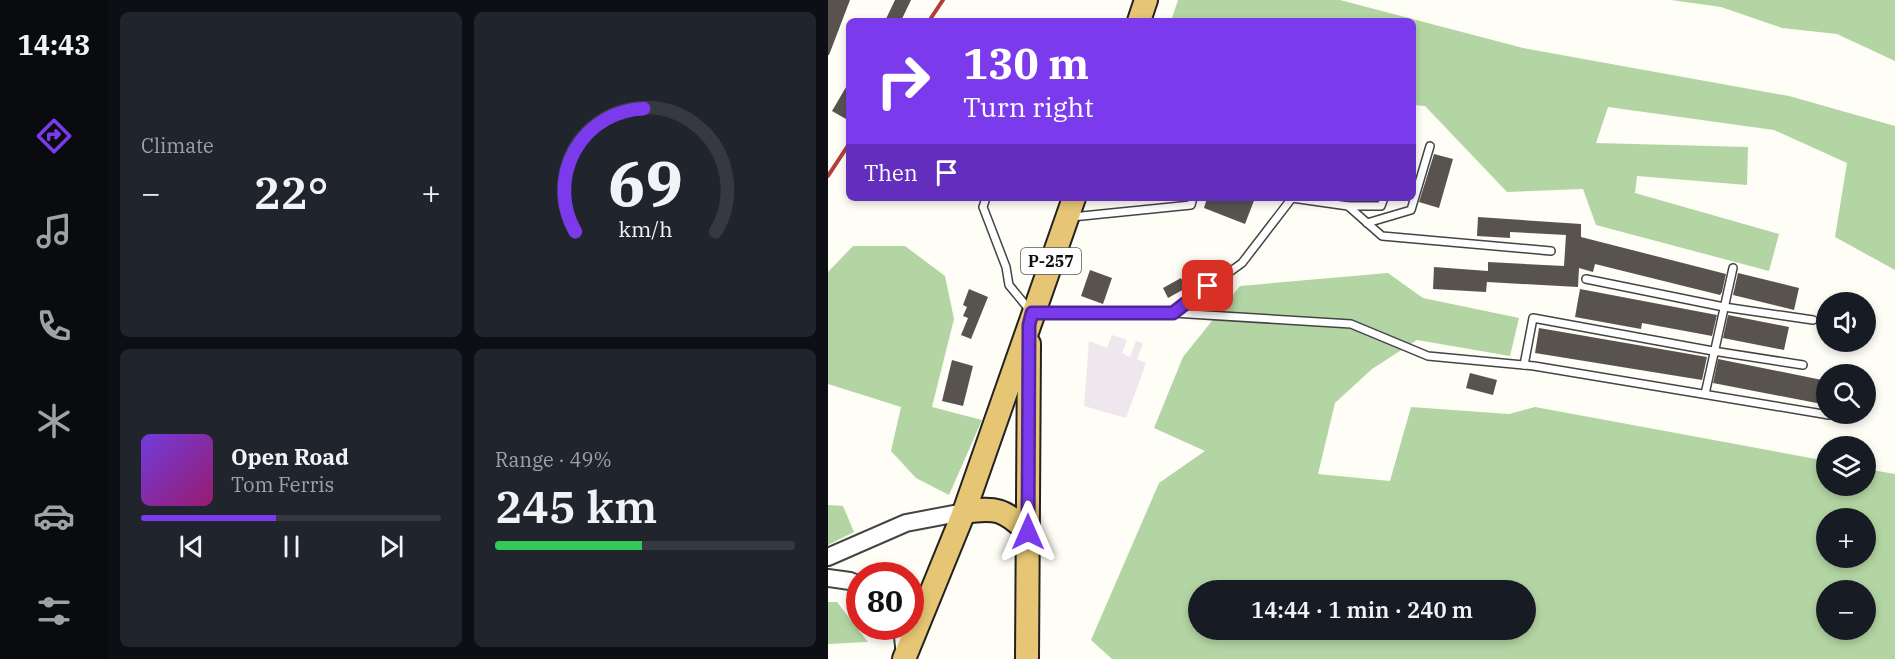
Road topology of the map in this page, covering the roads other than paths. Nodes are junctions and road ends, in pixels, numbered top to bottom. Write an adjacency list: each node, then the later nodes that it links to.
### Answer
1 (1146, 0): 2 (highway)
2 (1140, 18)
3 (1430, 146): 5 (lane)
4 (1416, 170): 5 (lane)
5 (1423, 171): 6 (lane)
6 (1416, 194)
7 (985, 201): 21 (lane)
8 (1192, 201): 14 (lane)
9 (1290, 201): 20 (lane)
10 (1313, 201): 13 (lane)
11 (1383, 201): 13 (lane)
12 (1414, 201): 15 (lane)
13 (1348, 206): 15 (lane)
14 (1070, 208): 21 (highway, Р-257)
15 (1367, 223): 16 (lane)
16 (1551, 251)
17 (1733, 268): 19 (lane)
18 (1586, 279): 19 (lane)
19 (1724, 307): 22 (lane); 23 (lane)
20 (1173, 313): 21 (lane); 24 (lane)
21 (1031, 319): 28 (highway, Р-257); 29 (highway, Р-257)
22 (1813, 320)
23 (1713, 351): 24 (lane); 25 (lane); 26 (lane)
24 (1524, 365): 26 (lane)
25 (1803, 365)
26 (1705, 394): 27 (lane)
27 (1816, 413)
28 (964, 512): 29 (highway); 30 (street); 34 (highway, Р-257)
29 (1028, 532): 35 (highway, Р-257)
30 (828, 556)
31 (828, 578): 32 (street)
32 (846, 580)
33 (903, 640): 34 (street)
34 (904, 658)
35 (1027, 659)

